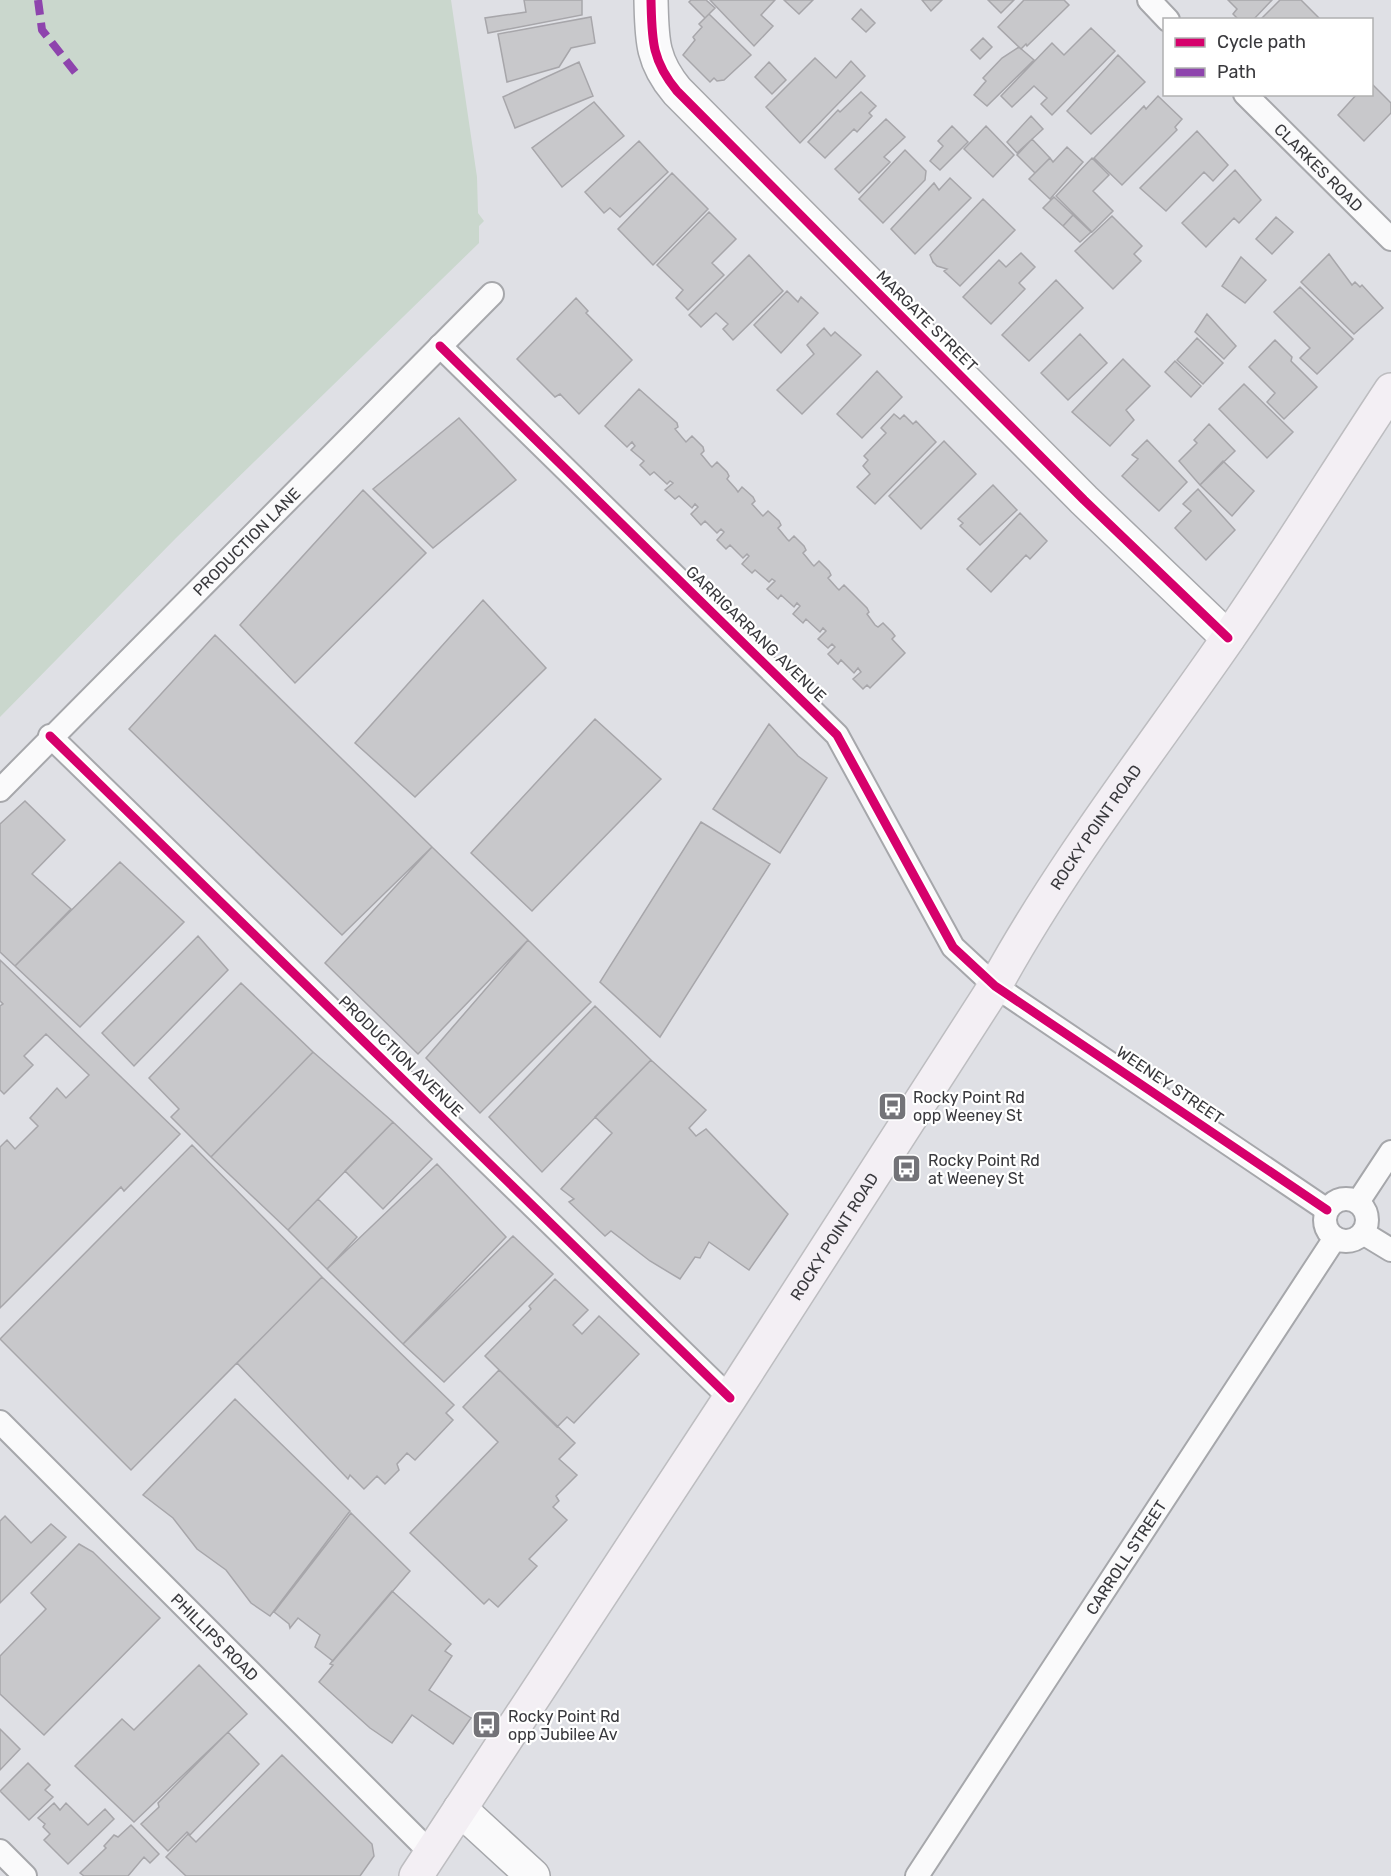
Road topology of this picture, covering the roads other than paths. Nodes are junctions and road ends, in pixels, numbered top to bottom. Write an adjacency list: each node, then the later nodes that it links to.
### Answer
1 (651, 0): 9 (street, MARGATE STREET)
2 (1149, 0): 3 (street)
3 (1166, 18)
4 (1247, 96): 5 (street, CLARKES ROAD)
5 (1391, 238)
6 (492, 294): 7 (street, PRODUCTION LANE)
7 (440, 346): 10 (street, PRODUCTION LANE); 12 (street, GARRIGARRANG AVENUE)
8 (1391, 390): 9 (main road, ROCKY POINT ROAD)
9 (1228, 638): 12 (main road, ROCKY POINT ROAD)
10 (50, 736): 11 (street, PRODUCTION LANE); 19 (street, PRODUCTION AVENUE)
11 (0, 790)
12 (995, 986): 15 (street, WEENEY STREET); 19 (main road, ROCKY POINT ROAD)
13 (1391, 1152): 14 (street)
14 (1358, 1202): 15 (street); 16 (street)
15 (1327, 1210): 17 (street)
16 (1363, 1233): 17 (street); 18 (street)
17 (1335, 1238): 26 (street, CARROLL STREET)
18 (1391, 1250)
19 (730, 1398): 21 (main road, ROCKY POINT ROAD)
20 (0, 1422): 23 (street, PHILLIPS ROAD)
21 (460, 1809): 23 (main road, ROCKY POINT ROAD); 25 (street)
22 (0, 1851): 24 (street)
23 (424, 1865)
24 (25, 1876)
25 (532, 1876)
26 (917, 1876)

